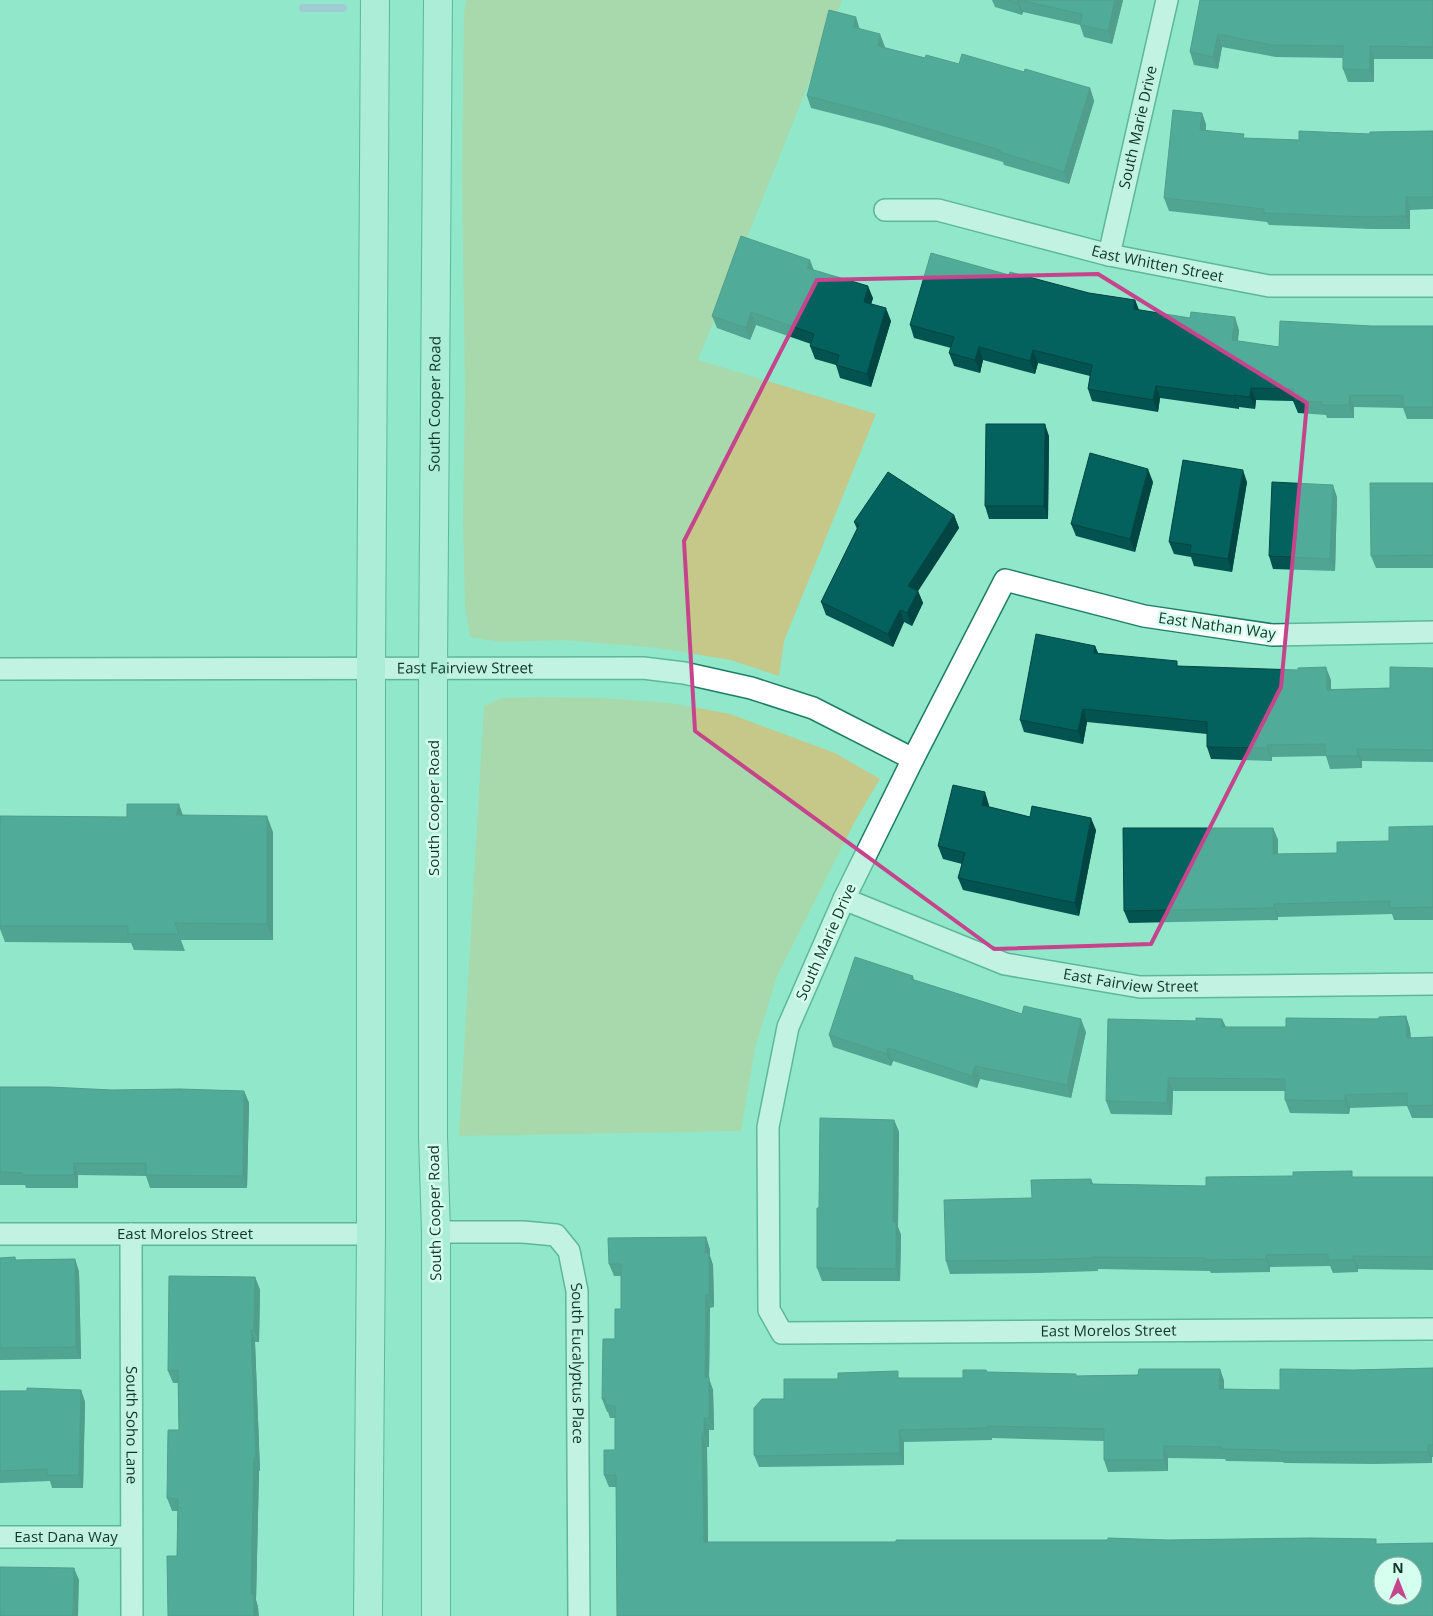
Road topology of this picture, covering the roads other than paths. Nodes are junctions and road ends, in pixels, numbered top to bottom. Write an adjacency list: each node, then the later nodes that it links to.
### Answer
1 (375, 0): 10 (main road)
2 (438, 0): 11 (main road, South Cooper Road)
3 (1167, 0): 5 (street, South Marie Drive)
4 (885, 210): 5 (street, East Whitten Street)
5 (1109, 255): 6 (street, East Whitten Street)
6 (1433, 286)
7 (1005, 580): 8 (street, East Nathan Way); 12 (street, South Marie Drive)
8 (1433, 632)
9 (0, 668): 10 (street, East Fairview Street)
10 (371, 668): 11 (street, East Fairview Street); 18 (main road)
11 (434, 668): 12 (street, East Fairview Street); 15 (main road, South Cooper Road)
12 (913, 759): 13 (street, South Marie Drive)
13 (844, 899): 14 (street, East Fairview Street); 20 (street, South Marie Drive)
14 (1433, 984)
15 (436, 1232): 25 (main road, South Cooper Road); 26 (street, South Eucalyptus Place)
16 (0, 1234): 17 (street, East Morelos Street)
17 (131, 1234): 18 (street, East Morelos Street); 22 (street, South Soho Lane)
18 (371, 1234): 24 (main road)
19 (1433, 1329): 20 (street, East Morelos Street)
20 (782, 1333)
21 (0, 1537): 22 (street, East Dana Way)
22 (131, 1538): 23 (street, South Soho Lane)
23 (132, 1616)
24 (368, 1616)
25 (436, 1616)
26 (579, 1616)

